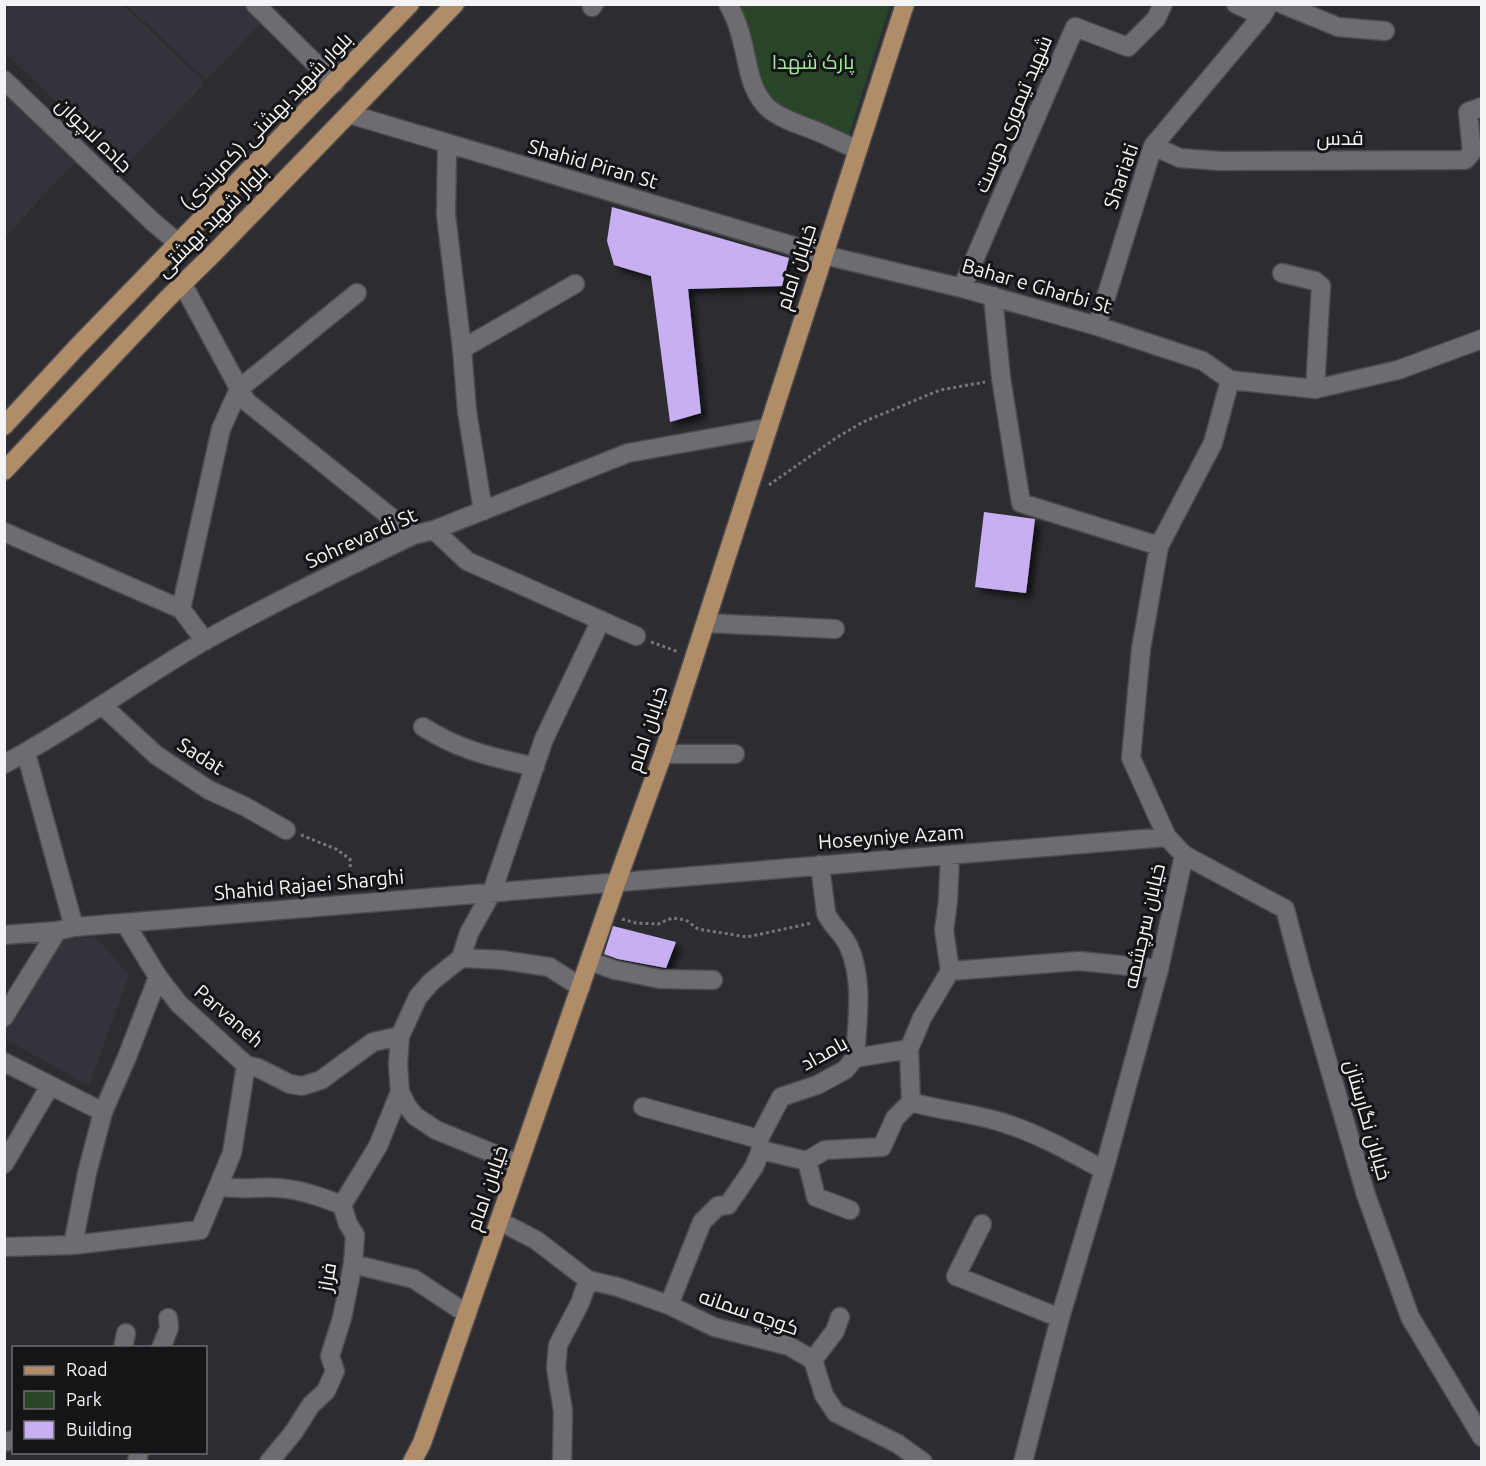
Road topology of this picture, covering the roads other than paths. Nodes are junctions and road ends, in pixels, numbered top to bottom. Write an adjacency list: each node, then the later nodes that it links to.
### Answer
1 (255, 4): 12 (street)
2 (410, 4): 12 (main road, بلوار شهید بهشتی (کمربندی))
3 (454, 4): 14 (main road, بلوار شهید بهشتی)
4 (728, 4): 17 (street)
5 (905, 4): 17 (main road, خیابان امام)
6 (1163, 4): 25 (street, شهید تیموری دوست)
7 (1236, 4): 9 (street)
8 (1282, 4): 10 (street)
9 (1266, 10): 16 (street, Shariati)
10 (1385, 32)
11 (4, 80): 19 (street, جاده لاچوان)
12 (335, 83): 18 (main road, بلوار شهید بهشتی (کمربندی))
13 (1482, 107): 16 (street, قدس)
14 (349, 114): 15 (street, Shahid Piran St); 20 (main road, بلوار شهید بهشتی)
15 (447, 144): 21 (street, Shahid Piran St); 30 (street)
16 (1153, 146): 28 (street, Shariati)
17 (858, 150): 21 (main road, خیابان امام)
18 (193, 229): 19 (main road, بلوار شهید بهشتی (کمربندی)); 20 (main road)
19 (178, 243): 34 (main road, بلوار شهید بهشتی)
20 (216, 251): 23 (main road, بلوار شهید بهشتی)
21 (824, 255): 25 (street, Bahar e Gharbi St); 35 (main road, خیابان امام)
22 (1282, 273): 33 (street)
23 (182, 283): 32 (street); 36 (main road, بلوار شهید بهشتی)
24 (575, 284): 30 (street)
25 (962, 288): 27 (street, Bahar e Gharbi St)
26 (357, 293): 32 (street)
27 (993, 297): 28 (street, Bahar e Gharbi St); 41 (street)
28 (1097, 326): 31 (street, Bahar e Gharbi St)
29 (1482, 339): 33 (street)
30 (462, 349): 37 (street)
31 (1230, 380): 33 (street); 41 (street, خیابان سرچشمه)
32 (239, 389): 40 (street); 42 (street)
33 (1315, 389)
34 (4, 426)
35 (768, 428): 37 (street, Sohrevardi St); 44 (main road, خیابان امام)
36 (4, 471)
37 (483, 511): 38 (street, Sohrevardi St)
38 (434, 530): 40 (street, Sohrevardi St); 43 (street)
39 (4, 532): 42 (street)
40 (413, 535): 47 (street, Sohrevardi St)
41 (1159, 546): 56 (street, خیابان سرچشمه)
42 (180, 609): 47 (street)
43 (601, 621): 46 (street); 54 (street)
44 (705, 623): 45 (street); 51 (main road, خیابان امام)
45 (835, 629)
46 (636, 636)
47 (205, 641): 48 (street, Sohrevardi St)
48 (103, 705): 50 (street, Sohrevardi St); 55 (street, Sadat)
49 (423, 727): 54 (street)
50 (26, 753): 53 (street, Sohrevardi St); 63 (street)
51 (663, 754): 52 (street); 60 (main road, خیابان امام)
52 (735, 754)
53 (4, 764)
54 (535, 767): 61 (street)
55 (286, 830)
56 (1167, 837): 57 (street, Hoseyniye Azam); 58 (street, خیابان سرچشمه)
57 (950, 855): 59 (street, Hoseyniye Azam); 68 (street)
58 (1184, 855): 67 (street, خیابان سرچشمه); 104 (street, خیابان نگارستان)
59 (820, 865): 60 (street, Hoseyniye Azam); 75 (street)
60 (617, 881): 61 (street, Shahid Rajaei Sharghi); 66 (main road, خیابان امام)
61 (492, 892): 62 (street, Shahid Rajaei Sharghi); 65 (street)
62 (124, 923): 63 (street, Shahid Rajaei Sharghi); 69 (street, Parvaneh)
63 (66, 929): 64 (street, Shahid Rajaei Sharghi); 72 (street)
64 (4, 935)
65 (461, 958): 71 (street); 73 (street)
66 (590, 961): 70 (street); 71 (main road, خیابان امام)
67 (1159, 969): 68 (street); 87 (street, خیابان سرچشمه)
68 (950, 971): 74 (street)
69 (158, 977): 77 (street, Parvaneh); 82 (street)
70 (713, 980)
71 (580, 987): 86 (main road, خیابان امام)
72 (4, 1017)
73 (399, 1036): 77 (street, Parvaneh); 79 (street)
74 (909, 1049): 75 (street, بامداد); 80 (street)
75 (855, 1058): 83 (street, بامداد)
76 (4, 1062): 78 (street)
77 (246, 1065): 88 (street)
78 (50, 1086): 82 (street); 85 (street)
79 (400, 1092): 86 (street); 89 (street)
80 (911, 1102): 84 (street); 87 (street)
81 (643, 1107): 83 (street)
82 (103, 1112): 93 (street)
83 (760, 1145): 84 (street); 97 (street, بامداد)
84 (807, 1161): 90 (street)
85 (4, 1164)
86 (519, 1164): 91 (main road, خیابان امام)
87 (1104, 1170): 101 (street, خیابان سرچشمه)
88 (219, 1186): 89 (street); 93 (street)
89 (342, 1204): 95 (street, فراز)
90 (850, 1210)
91 (499, 1221): 96 (street, کوچه سمانه); 98 (main road, خیابان امام)
92 (981, 1224): 101 (street)
93 (73, 1245): 94 (street)
94 (4, 1247)
95 (353, 1264): 98 (street); 105 (street, فراز)
96 (588, 1280): 97 (street, کوچه سمانه); 107 (street)
97 (669, 1305): 103 (street, کوچه سمانه)
98 (467, 1314): 106 (main road, خیابان امام)
99 (840, 1317): 103 (street)
100 (168, 1318): 102 (street)
101 (1060, 1318): 109 (street, خیابان سرچشمه)
102 (162, 1346)
103 (813, 1360): 108 (street, کوچه سمانه)
104 (1482, 1437)
105 (279, 1458)
106 (412, 1461)
107 (562, 1461)
108 (923, 1461)
109 (1023, 1461)

